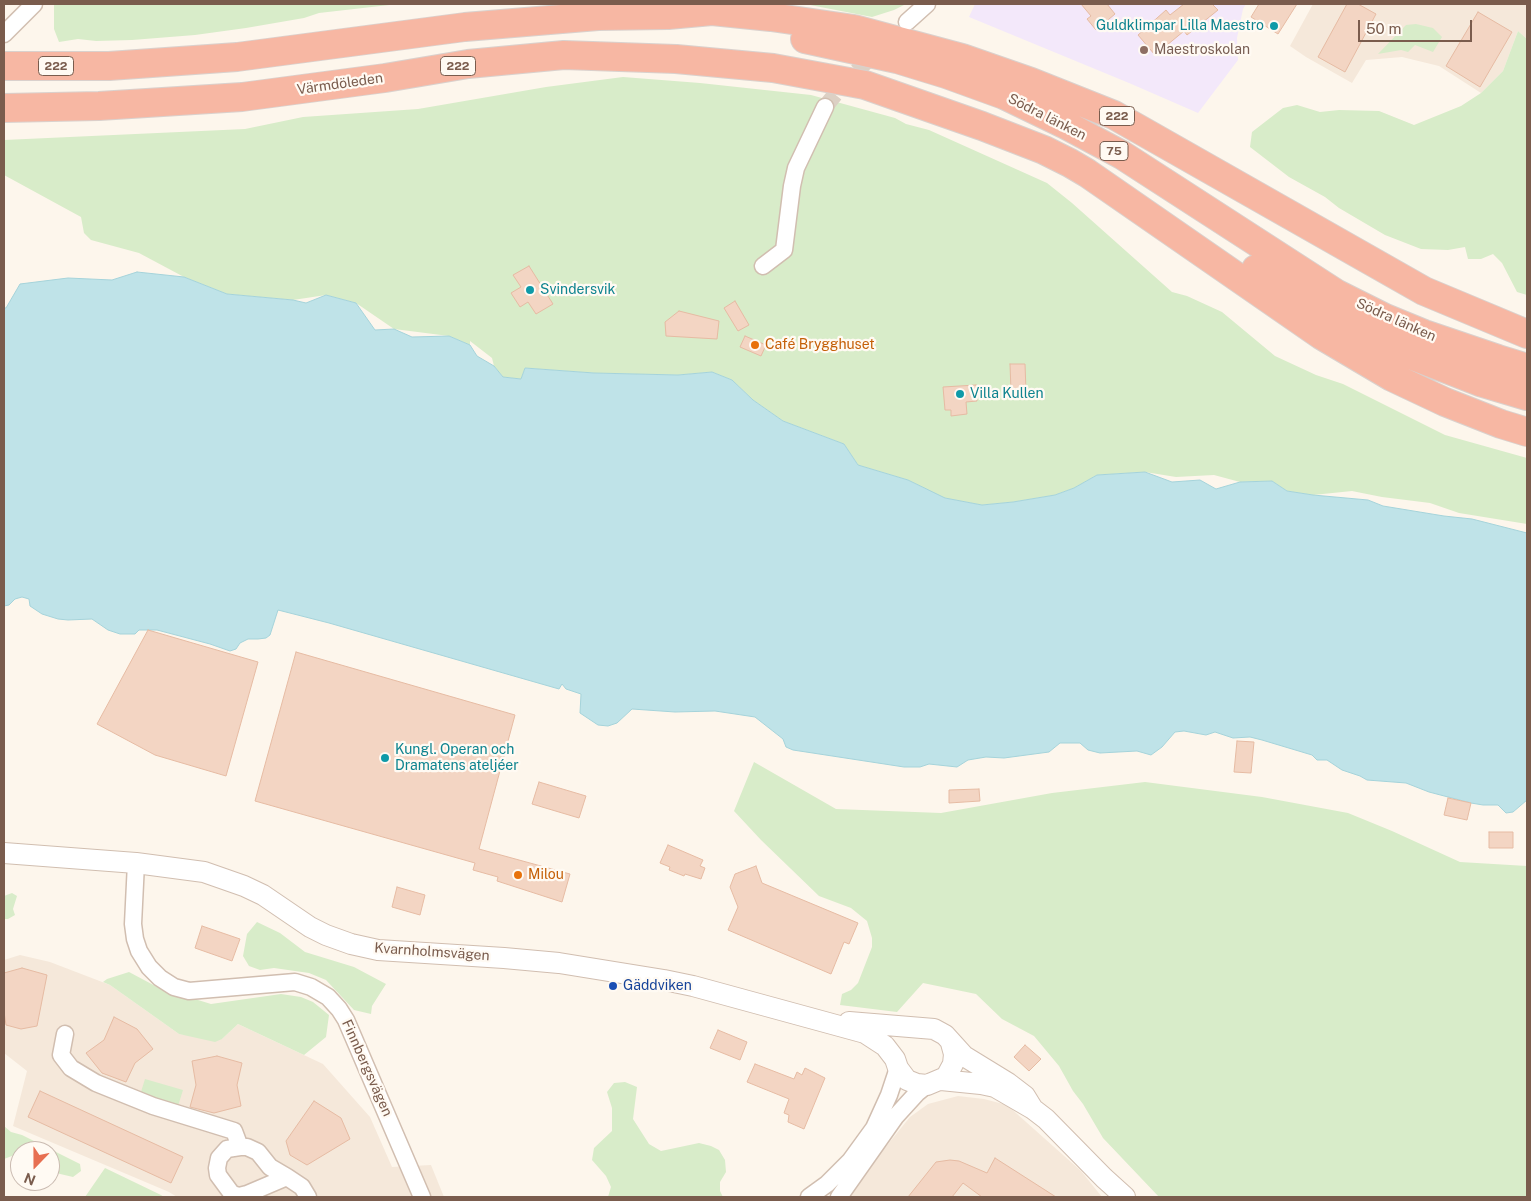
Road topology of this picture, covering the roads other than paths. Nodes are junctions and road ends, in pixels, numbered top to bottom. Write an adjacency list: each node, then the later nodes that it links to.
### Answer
1 (34, 4): 5 (street)
2 (926, 4): 4 (street)
3 (668, 15): 6 (highway, 222); 11 (highway, 222); 12 (highway, Södra länken / 75)
4 (907, 22)
5 (4, 34)
6 (4, 66)
7 (825, 107): 10 (street)
8 (4, 108): 9 (highway, Värmdöleden / 222)
9 (1088, 173): 13 (highway, Södra länken / 75); 14 (highway, 222)
10 (763, 266)
11 (1527, 334)
12 (1527, 368)
13 (1527, 396)
14 (1527, 432)
15 (4, 853): 16 (street, Kvarnholmsvägen)
16 (136, 863): 17 (street, Kvarnholmsvägen); 27 (street, Finnbergsvägen)
17 (812, 1019): 18 (street, Kvarnholmsvägen); 21 (street, Kvarnholmsvägen)
18 (923, 1027): 20 (street, Kvarnholmsvägen); 21 (street)
19 (65, 1034): 24 (street)
20 (951, 1043): 22 (street); 23 (street, Kvarnholmsvägen)
21 (897, 1064): 22 (street, Kvarnholmsvägen); 28 (street)
22 (934, 1083): 23 (street, Kvarnholmsvägen); 29 (street)
23 (1033, 1108): 30 (street, Kvarnholmsvägen)
24 (240, 1147): 25 (street); 25 (street)
25 (287, 1177): 26 (street)
26 (308, 1197)
27 (422, 1197)
28 (809, 1197)
29 (839, 1197)
30 (1125, 1197)

